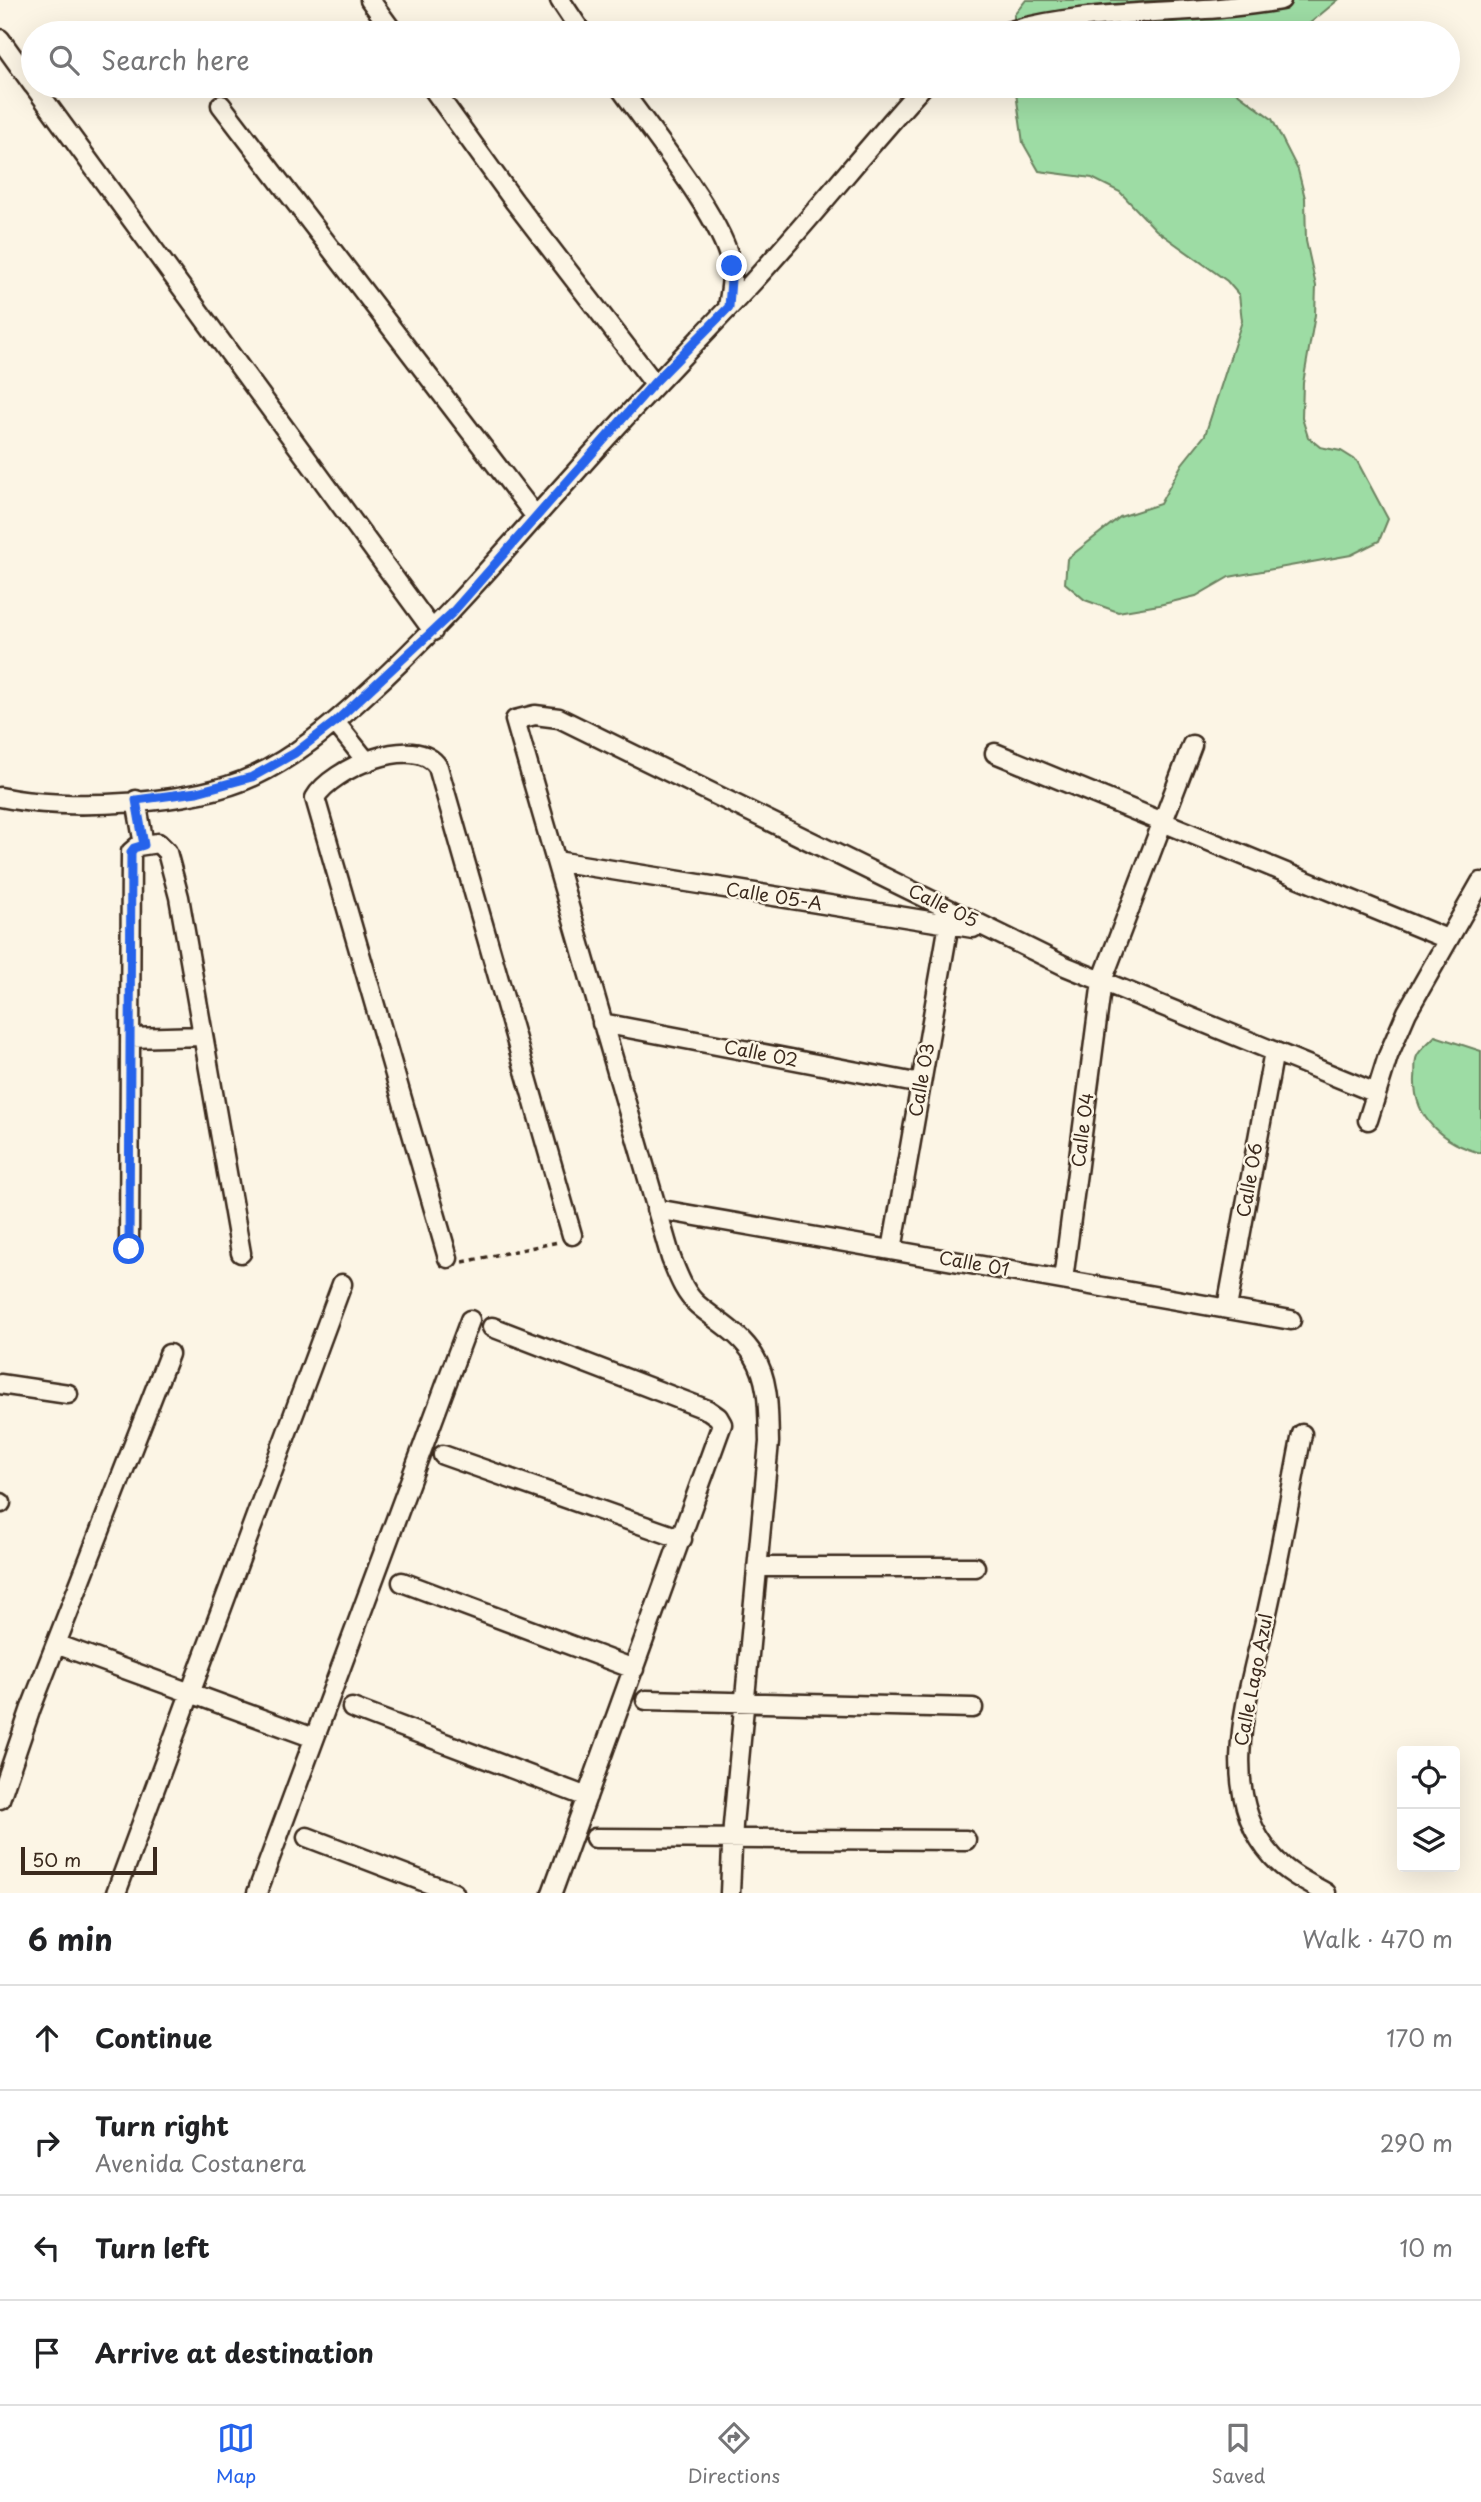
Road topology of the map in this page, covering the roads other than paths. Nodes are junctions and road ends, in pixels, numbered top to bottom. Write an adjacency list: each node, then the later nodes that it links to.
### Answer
1 (370, 0): 4 (street)
2 (560, 0): 5 (street)
3 (1281, 0): 6 (street)
4 (385, 21)
5 (574, 21)
6 (1061, 21)
7 (0, 39): 8 (street)
8 (21, 67)
9 (44, 98): 17 (street)
10 (440, 98): 15 (street)
11 (627, 98): 14 (street)
12 (913, 98): 14 (street)
13 (221, 105): 16 (street)
14 (729, 307): 15 (street)
15 (654, 383): 16 (street)
16 (536, 517): 17 (street)
17 (433, 631): 18 (street)
18 (335, 722): 21 (street); 23 (street)
19 (1192, 745): 24 (street, Calle 04)
20 (995, 753): 24 (street)
21 (367, 762): 39 (street); 43 (street)
22 (0, 797): 23 (street)
23 (136, 800): 25 (street)
24 (1162, 822): 29 (street); 30 (street, Calle 04)
25 (144, 845): 32 (street); 33 (street)
26 (556, 861): 28 (street, Calle 05-A); 28 (street, Calle 05); 31 (street)
27 (1481, 882): 29 (street)
28 (950, 917): 30 (street, Calle 05); 35 (street, Calle 03)
29 (1447, 939): 36 (street)
30 (1102, 981): 34 (street, Calle 05); 44 (street, Calle 04)
31 (602, 1023): 35 (street, Calle 02); 38 (street)
32 (203, 1036): 33 (street); 42 (street)
33 (130, 1038): 40 (street)
34 (1274, 1051): 36 (street, Calle 05); 46 (street, Calle 06)
35 (921, 1084): 41 (street, Calle 03)
36 (1376, 1093): 37 (street)
37 (1368, 1120)
38 (656, 1209): 41 (street, Calle 01); 56 (street)
39 (572, 1235)
40 (129, 1249)
41 (892, 1250): 44 (street, Calle 01)
42 (241, 1253)
43 (448, 1258)
44 (1063, 1280): 46 (street, Calle 01)
45 (342, 1284): 61 (street)
46 (1227, 1308): 48 (street, Calle 01)
47 (470, 1320): 66 (street)
48 (1291, 1320)
49 (492, 1327): 55 (street)
50 (169, 1354): 59 (street)
51 (0, 1384): 52 (street)
52 (68, 1394)
53 (1302, 1434): 78 (street, Calle Lago Azul)
54 (443, 1455): 55 (street)
55 (682, 1539): 60 (street)
56 (757, 1567): 57 (street); 63 (street)
57 (975, 1567)
58 (401, 1583): 60 (street)
59 (56, 1644): 61 (street); 68 (street)
60 (634, 1669): 67 (street)
61 (192, 1693): 66 (street); 73 (street)
62 (646, 1700): 63 (street)
63 (744, 1704): 64 (street); 71 (street)
64 (973, 1707)
65 (352, 1708): 67 (street)
66 (314, 1738): 74 (street)
67 (587, 1797): 76 (street)
68 (0, 1799)
69 (307, 1837): 75 (street)
70 (595, 1838): 71 (street)
71 (733, 1839): 72 (street); 77 (street)
72 (966, 1840)
73 (116, 1893)
74 (257, 1893)
75 (454, 1893)
76 (552, 1893)
77 (730, 1893)
78 (1326, 1893)

